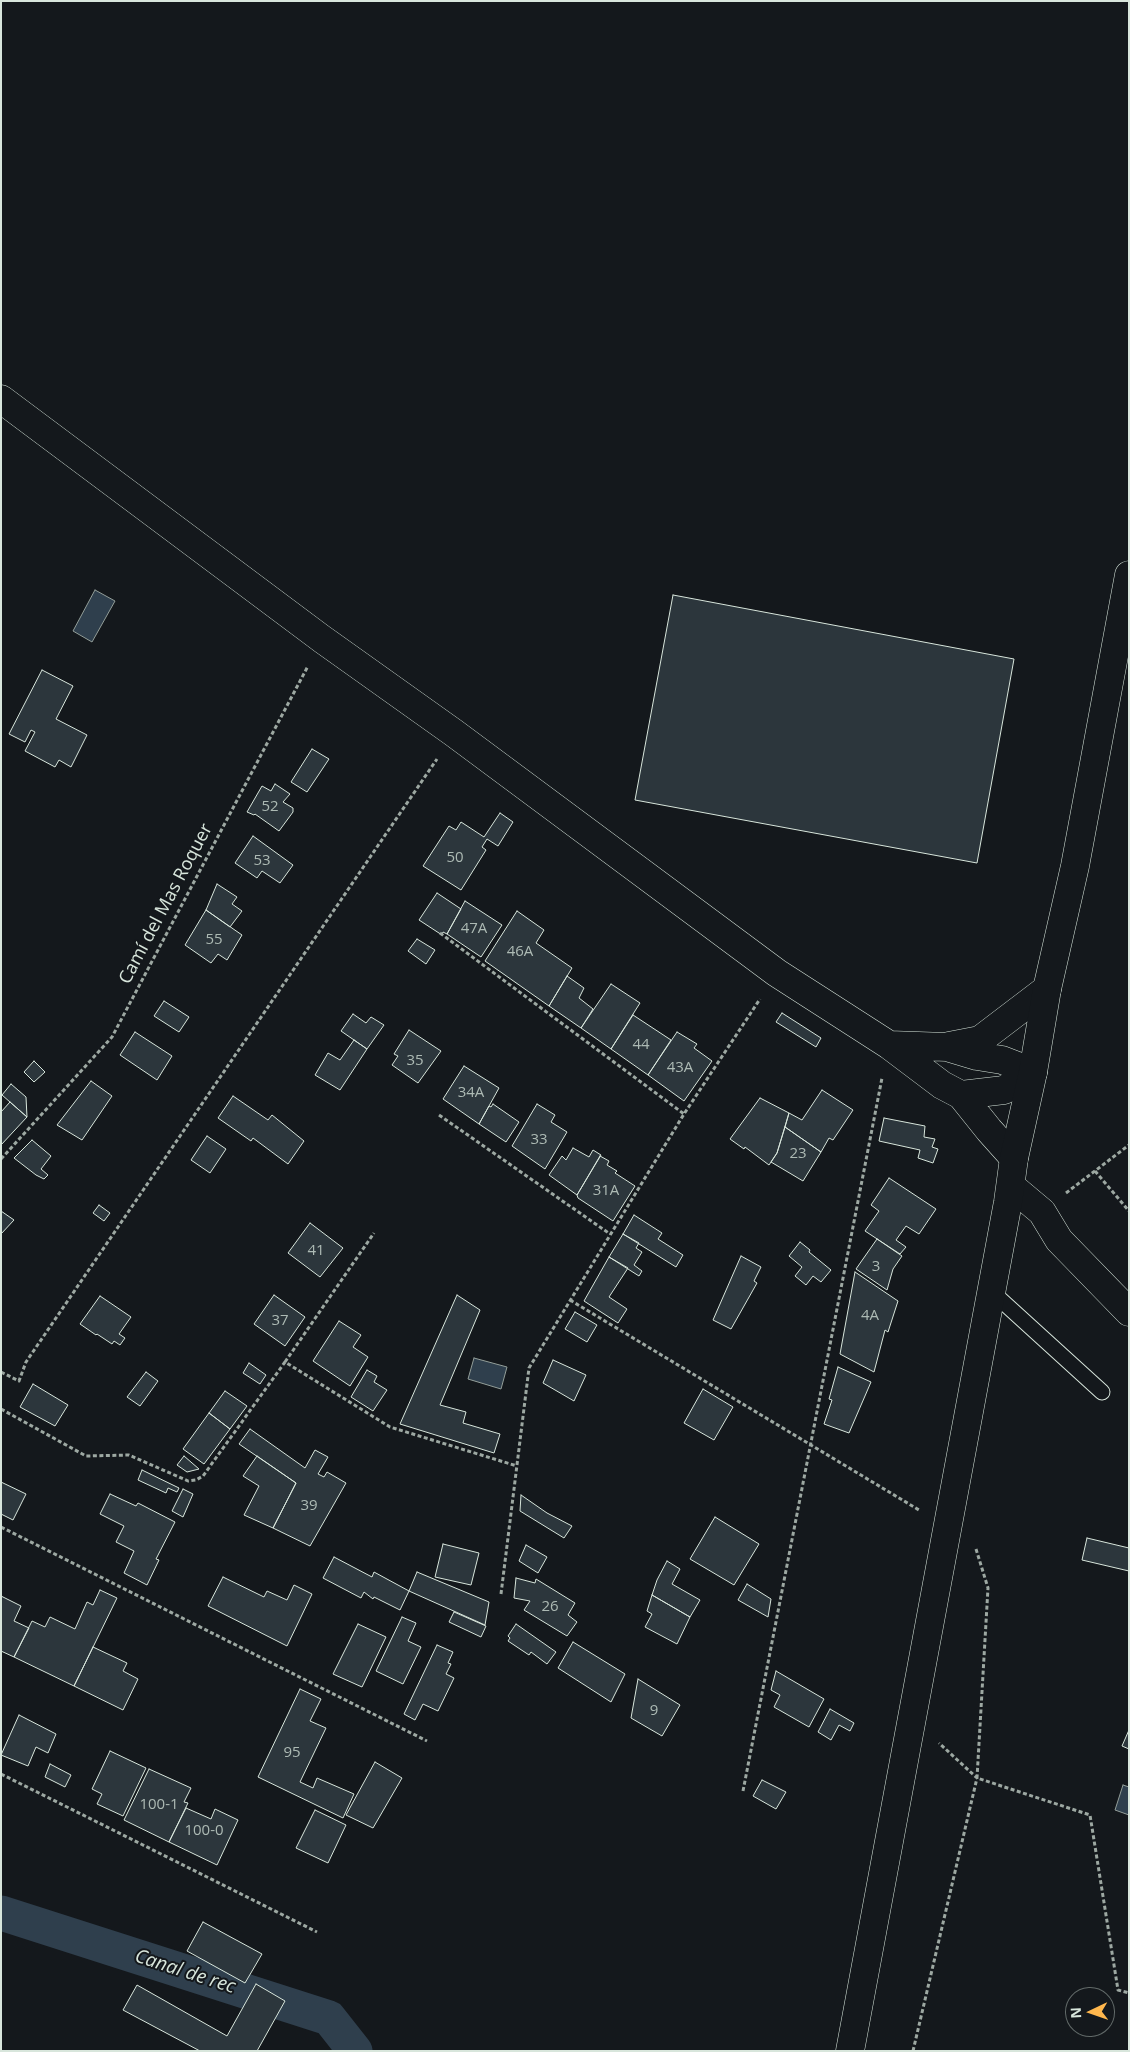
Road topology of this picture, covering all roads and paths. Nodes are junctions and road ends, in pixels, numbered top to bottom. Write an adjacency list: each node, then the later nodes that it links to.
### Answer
1 (1, 399): 3 (street)
2 (1129, 575): 7 (street)
3 (322, 639): 4 (street); 16 (path, Camí del Mas Roquer)
4 (454, 733): 6 (street); 27 (path)
5 (440, 933): 12 (path)
6 (777, 973): 8 (street); 12 (path)
7 (1047, 989): 9 (street); 10 (street)
8 (889, 1045): 9 (street); 11 (street); 30 (path)
9 (947, 1047): 10 (street)
10 (1033, 1072): 11 (street); 15 (street)
11 (961, 1096): 15 (street)
12 (684, 1114): 22 (path)
13 (439, 1115): 22 (path)
14 (1129, 1145): 17 (path)
15 (1014, 1158): 18 (street)
16 (1, 1159)
17 (1095, 1171): 19 (path); 20 (path)
18 (1011, 1186): 20 (street); 23 (street)
19 (1129, 1211)
20 (1042, 1212): 25 (street)
21 (374, 1233): 26 (path)
22 (610, 1234): 24 (path)
23 (991, 1291): 28 (lane); 33 (street)
24 (570, 1300): 30 (path); 31 (path)
25 (1129, 1312)
26 (285, 1362): 29 (path); 31 (path)
27 (1, 1372)
28 (1102, 1392)
29 (1, 1409)
30 (812, 1446): 33 (path); 40 (path)
31 (517, 1466): 35 (path)
32 (1, 1526): 37 (path)
33 (948, 1527): 36 (street)
34 (974, 1540): 39 (path)
35 (501, 1594)
36 (912, 1718): 39 (path); 43 (street)
37 (427, 1741)
38 (1, 1774): 41 (path)
39 (977, 1778): 42 (path); 44 (path)
40 (743, 1791)
41 (317, 1932)
42 (1129, 1993)
43 (850, 2051)
44 (913, 2051)

